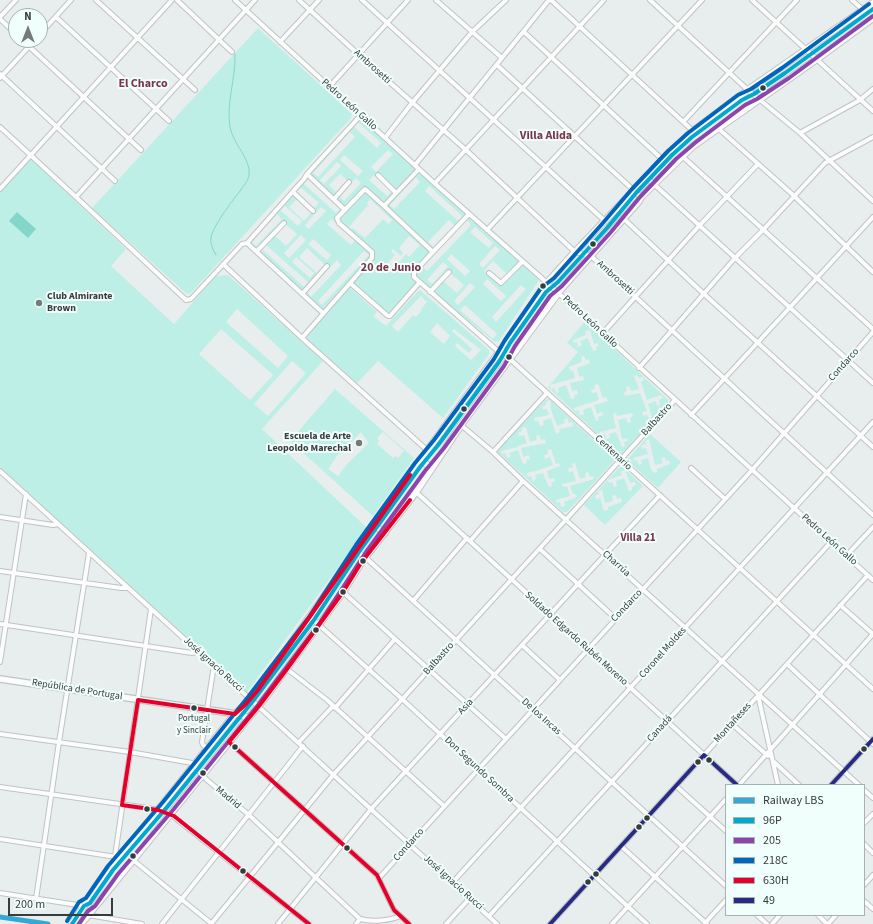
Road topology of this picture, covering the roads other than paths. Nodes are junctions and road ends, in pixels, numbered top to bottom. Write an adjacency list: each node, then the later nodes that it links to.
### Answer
1 (16, 0): 26 (street)
2 (71, 0): 25 (street)
3 (96, 0): 36 (street)
4 (172, 0): 36 (street)
5 (177, 0): 37 (street)
6 (235, 0): 22 (street, Pedro León Gallo)
7 (255, 0): 22 (street)
8 (299, 0): 23 (street, Ambrosetti)
9 (320, 0): 23 (street)
10 (362, 0): 29 (street)
11 (408, 0): 29 (street)
12 (436, 0): 34 (street)
13 (506, 0): 34 (street)
14 (550, 0): 33 (street); 35 (street)
15 (604, 0): 33 (street)
16 (650, 0): 32 (street)
17 (702, 0): 32 (street)
18 (752, 0): 28 (street)
19 (797, 0): 28 (street)
20 (852, 0): 24 (street)
21 (873, 3): 24 (highway)
22 (246, 10): 37 (street); 38 (street, Pedro León Gallo)
23 (310, 10): 38 (street); 43 (street, Ambrosetti)
24 (863, 10): 41 (highway)
25 (56, 17): 31 (street); 48 (street)
26 (0, 18): 30 (street)
27 (872, 20): 46 (highway)
28 (776, 22): 41 (street); 50 (street)
29 (388, 23): 43 (street); 49 (street)
30 (8, 26)
31 (48, 26)
32 (678, 26): 50 (street); 51 (street)
33 (581, 27): 44 (street); 51 (street)
34 (472, 32): 45 (street); 49 (street)
35 (524, 32): 44 (street); 45 (street)
36 (138, 38): 48 (street); 53 (street)
37 (219, 40): 42 (street); 53 (street)
38 (280, 42): 54 (street, Pedro León Gallo)
39 (27, 48): 52 (street)
40 (31, 48): 59 (street)
41 (807, 50): 46 (street); 58 (highway)
42 (232, 52)
43 (359, 55): 54 (street); 63 (street, Ambrosetti)
44 (551, 57): 55 (street); 64 (street)
45 (502, 58): 47 (street)
46 (817, 59): 61 (highway); 62 (street)
47 (496, 64): 55 (street); 60 (street)
48 (111, 67): 59 (street); 65 (street)
49 (440, 71): 60 (street); 63 (street)
50 (729, 73): 58 (street); 70 (street)
51 (633, 74): 64 (street); 70 (street)
52 (1, 76): 71 (street)
53 (183, 80): 57 (street); 65 (street)
54 (329, 87): 67 (street, Pedro León Gallo)
55 (523, 88): 69 (street); 77 (street)
56 (873, 89): 62 (street)
57 (195, 90)
58 (748, 90): 61 (street); 75 (highway)
59 (83, 97): 71 (street); 80 (street)
60 (469, 98): 69 (street); 74 (street)
61 (760, 99): 73 (highway); 76 (street)
62 (860, 100): 66 (street); 76 (street)
63 (412, 103): 74 (street, Ambrosetti); 79 (street)
64 (604, 105): 77 (street); 85 (street)
65 (156, 109): 68 (street); 80 (street)
66 (873, 111)
67 (360, 115): 79 (street, Pedro León Gallo); 91 (street)
68 (169, 120)
69 (494, 120): 82 (street); 89 (street)
70 (684, 121): 75 (street)
71 (56, 126): 83 (street); 90 (street)
72 (0, 127): 83 (street)
73 (719, 129): 84 (highway); 87 (street)
74 (443, 130): 82 (street, Ambrosetti); 88 (street)
75 (693, 131): 85 (highway)
76 (800, 133): 86 (street)
77 (575, 136): 89 (street); 99 (street)
78 (873, 137): 86 (street)
79 (385, 138): 88 (street, Pedro León Gallo)
80 (128, 139): 81 (street); 90 (street)
81 (141, 150)
82 (466, 150): 96 (street); 107 (street, Ambrosetti)
83 (31, 155): 98 (street); 102 (street)
84 (682, 156): 97 (highway); 105 (street)
85 (663, 160): 93 (highway)
86 (829, 160): 104 (street); 108 (street)
87 (758, 164): 104 (street); 105 (street)
88 (417, 167): 96 (street, Pedro León Gallo); 101 (street)
89 (546, 168): 107 (street); 115 (street)
90 (102, 169): 94 (street); 102 (street)
91 (307, 174): 100 (street); 106 (street)
92 (378, 175): 101 (street)
93 (646, 177): 97 (street); 99 (highway)
94 (115, 181)
95 (349, 182): 106 (street)
96 (434, 183): 112 (street, Pedro León Gallo)
97 (654, 184): 103 (highway); 117 (street)
98 (0, 189)
99 (634, 190): 103 (street); 115 (highway)
100 (293, 192): 111 (street); 120 (street)
101 (396, 192): 109 (street)
102 (76, 197): 129 (street)
103 (641, 197): 114 (highway)
104 (794, 197): 119 (street); 121 (street)
105 (726, 198): 117 (street); 119 (street)
106 (334, 199): 110 (street)
107 (517, 199): 118 (street); 124 (street, Ambrosetti)
108 (873, 201)
109 (384, 206): 110 (street); 123 (street)
110 (345, 210): 135 (street)
111 (313, 211)
112 (469, 214): 118 (street, Pedro León Gallo); 123 (street)
113 (873, 217): 121 (street)
114 (623, 218): 125 (highway); 127 (street)
115 (605, 221): 124 (highway)
116 (284, 223): 122 (street)
117 (700, 226): 126 (street); 127 (street)
118 (487, 230): 128 (street, Pedro León Gallo)
119 (763, 230): 126 (street); 134 (street)
120 (247, 243): 122 (street); 129 (street)
121 (846, 245): 132 (street); 134 (street)
122 (257, 251): 140 (street)
123 (433, 252): 136 (street)
124 (575, 252): 125 (street, Ambrosetti); 137 (highway)
125 (591, 256): 139 (highway); 142 (street, Ambrosetti)
126 (735, 258): 141 (street); 143 (street)
127 (669, 261): 141 (street); 142 (street)
128 (522, 262): 133 (street); 137 (street, Pedro León Gallo)
129 (223, 264): 149 (street)
130 (327, 266): 140 (street)
131 (449, 272): 138 (street)
132 (873, 272)
133 (489, 273)
134 (817, 278): 143 (street); 145 (street)
135 (350, 283): 136 (street); 144 (street)
136 (419, 283): 138 (street, Centenario)
137 (548, 284): 139 (street, Pedro León Gallo); 151 (highway)
138 (430, 292): 151 (street, Centenario)
139 (558, 293): 148 (street, Pedro León Gallo); 152 (highway)
140 (302, 294): 144 (street)
141 (704, 294): 146 (street); 150 (street)
142 (636, 296): 146 (street, Ambrosetti); 148 (street)
143 (790, 307): 150 (street); 153 (street)
144 (323, 313): 149 (street)
145 (873, 329)
146 (672, 330): 154 (street); 155 (street, Ambrosetti)
147 (873, 332): 153 (street, Condarco)
148 (602, 334): 154 (street, Pedro León Gallo)
149 (302, 338): 166 (street)
150 (758, 343): 155 (street); 158 (street)
151 (499, 352): 152 (street, Centenario); 166 (highway)
152 (509, 359): 157 (street, Centenario); 162 (highway)
153 (848, 360): 156 (street); 158 (street, Condarco)
154 (639, 368): 159 (street, Pedro León Gallo)
155 (725, 378): 160 (street); 163 (street, Ambrosetti)
156 (873, 383)
157 (547, 393): 167 (street); 169 (street, Centenario)
158 (817, 395): 163 (street, Condarco); 164 (street)
159 (675, 400): 160 (street, Pedro León Gallo); 169 (street, Balbastro)
160 (691, 415): 172 (street, Pedro León Gallo)
161 (873, 422): 164 (street, Coronel Moldes)
162 (461, 425): 167 (street, Charrúa); 170 (highway)
163 (784, 433): 172 (street, Condarco); 174 (street, Ambrosetti)
164 (860, 436): 165 (street); 174 (street, Coronel Moldes)
165 (873, 447)
166 (427, 450): 168 (highway)
167 (493, 452): 175 (street, Charrúa)
168 (420, 460): 170 (highway); 186 (highway)
169 (620, 460): 178 (street, Centenario); 183 (street, Balbastro)
170 (432, 468): 176 (highway)
171 (691, 468): 179 (street)
172 (752, 470): 179 (street, Condarco); 180 (street, Pedro León Gallo)
173 (0, 471): 177 (street, José Ignacio Rucci)
174 (827, 472): 180 (street, Coronel Moldes); 181 (street, Ambrosetti)
175 (523, 481): 183 (street, Charrúa); 190 (street)
176 (416, 492): 189 (highway); 190 (street, Soldado Edgardo Rubén Moreno)
177 (26, 494): 184 (street); 185 (street, José Ignacio Rucci)
178 (660, 495): 188 (street, Centenario); 195 (street, Asia)
179 (725, 499): 188 (street, Condarco)
180 (794, 508): 191 (street, Pedro León Gallo); 198 (street, Coronel Moldes)
181 (873, 515)
182 (0, 517): 184 (street)
183 (566, 520): 192 (street, Balbastro); 195 (street, Charrúa)
184 (21, 521): 185 (street); 200 (street)
185 (58, 524): 194 (street, José Ignacio Rucci)
186 (373, 525): 189 (main road); 193 (highway)
187 (873, 527): 196 (street)
188 (698, 529): 198 (street, Centenario); 207 (street, Condarco)
189 (385, 533): 197 (highway)
190 (468, 539): 202 (street, Soldado Edgardo Rubén Moreno); 209 (street)
191 (831, 542): 196 (street, Pedro León Gallo); 210 (street, Canadá)
192 (540, 549): 202 (street, Balbastro); 205 (street)
193 (355, 550): 197 (street, De los Incas); 214 (highway)
194 (89, 553): 204 (street); 206 (street, José Ignacio Rucci)
195 (605, 554): 205 (street, Asia); 207 (street, Charrúa)
196 (846, 556): 201 (street, Pedro León Gallo)
197 (365, 557): 208 (highway); 209 (street, De los Incas)
198 (740, 567): 210 (street, Centenario); 219 (street, Coronel Moldes)
199 (0, 571): 200 (street)
200 (13, 573): 204 (street); 218 (street)
201 (868, 575): 203 (street, Pedro León Gallo); 211 (street, Montañeses)
202 (512, 580): 213 (street, Soldado Edgardo Rubén Moreno); 224 (street, Balbastro)
203 (873, 580)
204 (84, 583): 206 (street); 222 (street)
205 (578, 584): 213 (street, Asia); 215 (street)
206 (128, 588): 212 (street, José Ignacio Rucci)
207 (643, 589): 215 (street, Condarco); 219 (street, Charrúa)
208 (343, 592): 217 (highway); 223 (street)
209 (413, 601): 224 (street, De los Incas)
210 (777, 601): 220 (street, Centenario); 229 (street, Canadá)
211 (840, 605): 220 (street, Montañeses); 221 (street)
212 (151, 609): 226 (street); 228 (street, José Ignacio Rucci)
213 (550, 614): 225 (street, Asia); 227 (street, Soldado Edgardo Rubén Moreno)
214 (311, 617): 217 (street, Don Segundo Sombra); 245 (highway)
215 (616, 618): 227 (street, Condarco)
216 (0, 624): 218 (street)
217 (320, 624): 234 (highway); 235 (street, Don Segundo Sombra)
218 (6, 625): 222 (street); 230 (street)
219 (686, 627): 229 (street, Charrúa); 240 (street, Coronel Moldes)
220 (813, 634): 231 (street, Montañeses); 232 (street, Centenario)
221 (873, 634): 232 (street)
222 (76, 635): 226 (street); 241 (street)
223 (395, 639): 235 (street); 236 (street)
224 (456, 640): 236 (street, Balbastro); 237 (street, De los Incas)
225 (522, 645): 237 (street, Asia); 239 (street)
226 (146, 646): 228 (street); 247 (street)
227 (588, 650): 239 (street, Condarco); 240 (street, Soldado Edgardo Rubén Moreno)
228 (199, 651): 233 (street, José Ignacio Rucci)
229 (723, 661): 243 (street, Charrúa); 255 (street, Canadá)
230 (0, 662)
231 (787, 664): 243 (street, Montañeses); 244 (street)
232 (846, 664): 242 (street, Centenario); 244 (street)
233 (214, 665): 245 (street, José Ignacio Rucci); 251 (street)
234 (287, 669): 249 (highway); 250 (street)
235 (368, 670): 246 (street, Don Segundo Sombra); 250 (street)
236 (429, 670): 246 (street, Balbastro); 248 (street)
237 (495, 675): 248 (street, Asia); 252 (street, De los Incas)
238 (0, 678): 241 (main road, República de Portugal)
239 (560, 680): 252 (street, Condarco)
240 (631, 688): 255 (street, Soldado Edgardo Rubén Moreno); 268 (street, Coronel Moldes)
241 (67, 689): 247 (main road, República de Portugal); 263 (street)
242 (873, 689)
243 (758, 694): 256 (street, Montañeses); 257 (street, Charrúa); 269 (street)
244 (819, 695): 257 (street); 262 (street)
245 (250, 699): 249 (street, José Ignacio Rucci); 253 (highway)
246 (402, 699): 259 (street, Don Segundo Sombra); 260 (street, Balbastro)
247 (138, 700): 251 (main road, República de Portugal); 270 (street)
248 (467, 705): 259 (street, Asia); 261 (street)
249 (259, 706): 254 (highway); 265 (street, José Ignacio Rucci)
250 (334, 707): 260 (street); 265 (street)
251 (207, 709): 253 (main road, República de Portugal); 267 (street)
252 (532, 709): 261 (street, Condarco); 268 (street, De los Incas)
253 (235, 714): 254 (main road, República de Portugal); 267 (highway)
254 (248, 718): 264 (highway)
255 (667, 722): 271 (street, Soldado Edgardo Rubén Moreno); 281 (street, Canadá)
256 (732, 724): 271 (street, Montañeses); 272 (street)
257 (793, 725): 269 (street); 277 (street, Charrúa)
258 (0, 734): 263 (street)
259 (440, 734): 275 (street, Don Segundo Sombra); 276 (street, Asia)
260 (368, 736): 276 (street); 278 (street, Balbastro)
261 (506, 739): 275 (street, Condarco)
262 (872, 741): 277 (street)
263 (59, 742): 270 (street); 291 (street)
264 (229, 742): 279 (highway); 280 (street)
265 (299, 742): 266 (street, José Ignacio Rucci)
266 (303, 746): 278 (street, José Ignacio Rucci); 280 (street)
267 (207, 748): 274 (highway)
268 (575, 748): 281 (street, De los Incas); 296 (street, Coronel Moldes)
269 (771, 750): 272 (street); 273 (street)
270 (130, 752): 274 (street); 294 (street)
271 (704, 755): 282 (street, Soldado Edgardo Rubén Moreno); 288 (street, Montañeses)
272 (766, 755): 273 (street); 283 (street)
273 (773, 761): 284 (street); 285 (street)
274 (193, 764): 279 (street, Madrid); 299 (highway)
275 (478, 769): 295 (street, Condarco); 296 (street, Don Segundo Sombra)
276 (406, 771): 295 (street); 298 (street, Asia)
277 (844, 771): 286 (street); 287 (street, Charrúa)
278 (334, 774): 297 (street, Balbastro); 298 (street, José Ignacio Rucci)
279 (202, 775): 300 (highway); 302 (street, Madrid)
280 (274, 782): 297 (street); 302 (street)
281 (612, 782): 303 (street, De los Incas); 309 (street, Canadá)
282 (737, 784)
283 (739, 784)
284 (778, 784)
285 (798, 784)
286 (832, 784)
287 (858, 784)
288 (676, 786): 303 (street, Montañeses); 304 (street)
289 (0, 787): 291 (street)
290 (865, 791): 292 (street)
291 (51, 794): 294 (street); 313 (street)
292 (873, 798)
293 (725, 800): 304 (street)
294 (122, 805): 299 (street); 318 (street)
295 (444, 806): 311 (street, Condarco)
296 (521, 808): 309 (street, Don Segundo Sombra); 326 (street, Coronel Moldes)
297 (304, 809): 308 (street, Balbastro); 310 (street)
298 (372, 809): 310 (street, Asia); 311 (street, José Ignacio Rucci)
299 (158, 810): 300 (street); 318 (highway)
300 (170, 814): 316 (street); 319 (highway)
301 (873, 814): 305 (street)
302 (248, 815): 308 (street, Madrid); 316 (street)
303 (648, 816): 314 (street, Montañeses); 315 (street, De los Incas)
304 (710, 816): 306 (street); 315 (street)
305 (865, 822)
306 (725, 830)
307 (0, 839): 313 (street)
308 (278, 842): 321 (street, Balbastro); 323 (street, Madrid)
309 (557, 842): 322 (street, Don Segundo Sombra); 341 (street, Canadá)
310 (343, 844): 323 (street, Asia); 325 (street)
311 (410, 844): 325 (street, Condarco); 326 (street, José Ignacio Rucci)
312 (865, 845): 317 (street)
313 (44, 846): 318 (street); 330 (street)
314 (620, 846): 322 (street, Montañeses); 324 (street)
315 (683, 847): 324 (street); 328 (street, De los Incas)
316 (219, 852): 321 (street); 331 (street)
317 (873, 852)
318 (116, 858): 335 (highway)
319 (133, 860): 331 (street); 339 (highway)
320 (873, 875): 327 (street)
321 (250, 876): 337 (street); 352 (street, Balbastro)
322 (594, 876): 336 (street, Don Segundo Sombra); 359 (street, Montañeses)
323 (316, 877): 337 (street, Asia); 346 (street, Madrid)
324 (655, 877): 336 (street); 347 (street)
325 (379, 878): 340 (street)
326 (452, 883): 332 (street, José Ignacio Rucci)
327 (865, 884)
328 (725, 885)
329 (0, 893): 330 (street)
330 (36, 898): 335 (street)
331 (181, 899): 351 (street); 352 (street)
332 (469, 899): 341 (street, José Ignacio Rucci); 357 (street)
333 (725, 901): 347 (street)
334 (865, 901): 338 (street)
335 (84, 906): 348 (highway)
336 (628, 907): 360 (street); 361 (street, Don Segundo Sombra)
337 (290, 909): 353 (street, Asia); 354 (street)
338 (873, 909)
339 (88, 915): 349 (highway); 350 (street)
340 (400, 916): 346 (street); 356 (street)
341 (490, 916): 358 (street, José Ignacio Rucci)
342 (758, 916): 362 (street)
343 (779, 916): 363 (street)
344 (819, 916): 364 (street)
345 (835, 916): 364 (street)
346 (360, 918): 355 (street)
347 (705, 923)
348 (72, 924)
349 (81, 924)
350 (142, 924)
351 (162, 924)
352 (211, 924)
353 (278, 924)
354 (309, 924)
355 (356, 924)
356 (409, 924)
357 (446, 924)
358 (498, 924)
359 (550, 924)
360 (612, 924)
361 (647, 924)
362 (767, 924)
363 (772, 924)
364 (827, 924)

